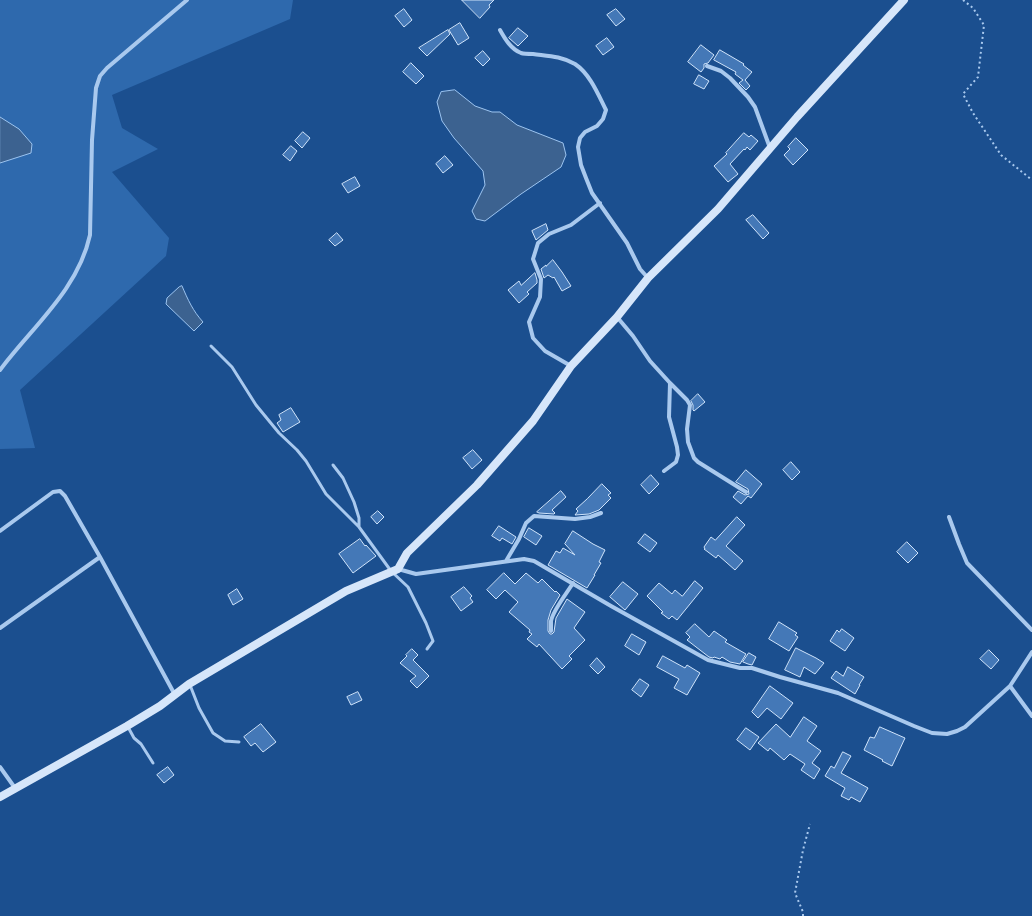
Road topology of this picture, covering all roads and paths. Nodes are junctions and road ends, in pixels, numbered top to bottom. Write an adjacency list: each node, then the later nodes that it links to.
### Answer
1 (187, 0): 13 (street)
2 (904, 0): 6 (street)
3 (963, 0): 7 (path)
4 (500, 30): 8 (street)
5 (707, 66): 6 (street)
6 (771, 148): 9 (street)
7 (1032, 180)
8 (600, 203): 9 (street); 12 (street)
9 (648, 278): 10 (street)
10 (617, 317): 12 (street); 14 (street)
11 (211, 346): 20 (lane)
12 (571, 366): 24 (street)
13 (0, 370)
14 (670, 383): 16 (street); 17 (street)
15 (333, 465): 20 (lane)
16 (664, 471)
17 (746, 492)
18 (601, 513): 23 (street)
19 (949, 517): 27 (street)
20 (359, 528): 24 (lane)
21 (0, 531): 22 (street)
22 (100, 557): 26 (street); 33 (street)
23 (506, 561): 24 (street); 25 (street)
24 (395, 570): 29 (lane); 31 (street)
25 (573, 583): 28 (street); 32 (street)
26 (0, 628)
27 (1032, 630)
28 (551, 631)
29 (427, 649)
30 (1032, 652): 32 (street)
31 (189, 684): 33 (street); 36 (lane)
32 (1010, 686): 34 (street)
33 (175, 695): 35 (street)
34 (1032, 716)
35 (127, 726): 37 (lane); 39 (street)
36 (240, 742)
37 (153, 763)
38 (0, 767): 39 (street)
39 (15, 788): 40 (street)
40 (0, 797)
41 (810, 824): 42 (path)
42 (803, 916)

